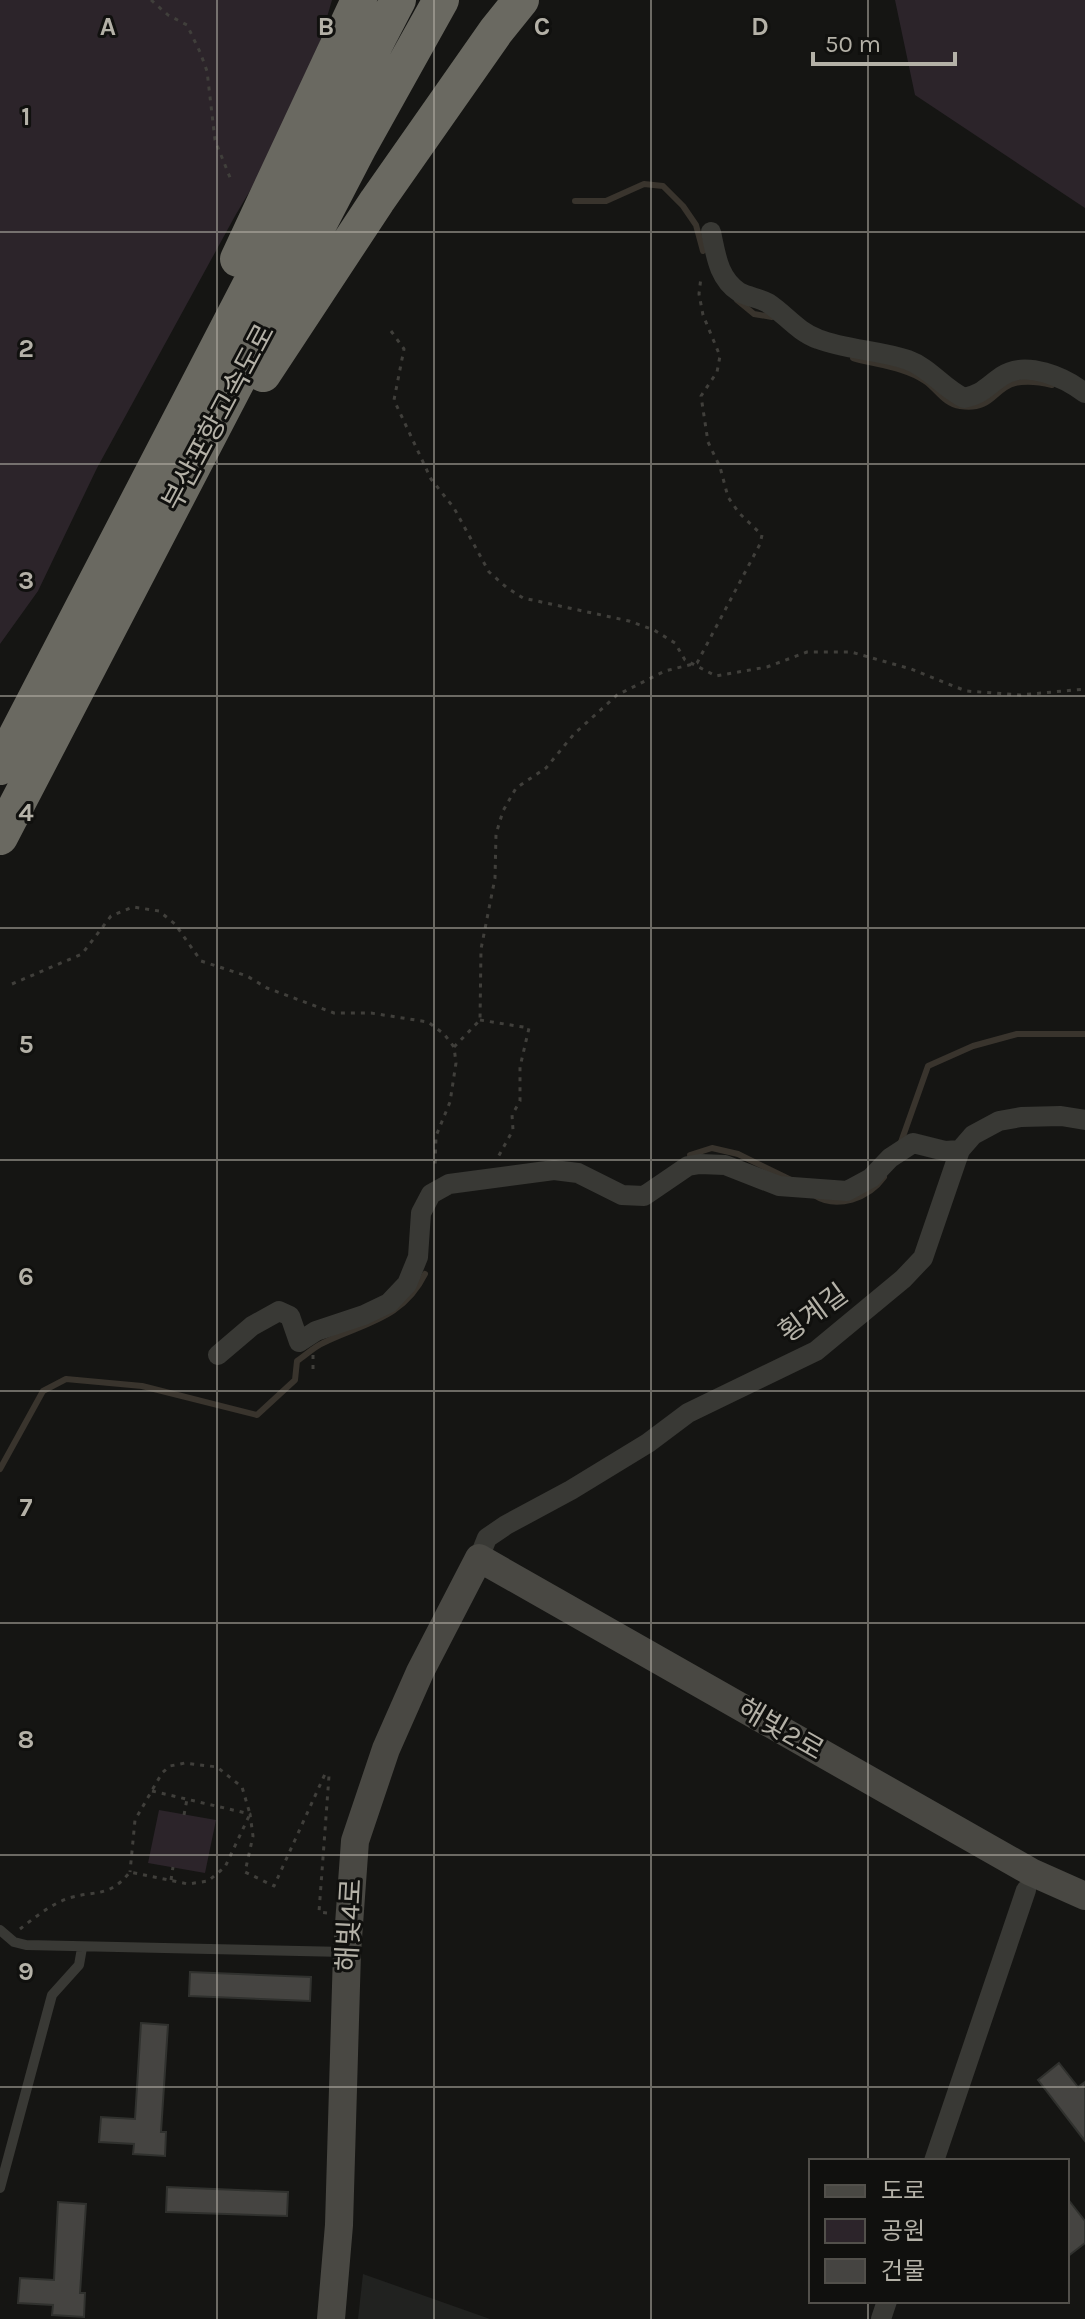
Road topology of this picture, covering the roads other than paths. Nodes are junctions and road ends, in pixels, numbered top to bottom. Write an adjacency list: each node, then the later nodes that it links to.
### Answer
1 (359, 0): 7 (highway)
2 (398, 0): 7 (highway, 부산포항고속도로)
3 (441, 0): 7 (highway, 부산포항고속도로)
4 (521, 0): 7 (highway)
5 (713, 242): 6 (street)
6 (1085, 393)
7 (143, 526): 8 (highway, 부산포항고속도로); 9 (highway, 부산포항고속도로)
8 (0, 767)
9 (0, 837)
10 (1085, 1120): 11 (street)
11 (960, 1150): 12 (street); 13 (street, 횡계길)
12 (218, 1355)
13 (479, 1558): 15 (street, 해빛2로); 18 (street, 해빛4로)
14 (1026, 1890): 19 (street)
15 (1085, 1896)
16 (0, 1930): 17 (lane)
17 (82, 1948): 18 (lane); 20 (lane)
18 (347, 1952): 21 (street, 해빛4로)
19 (935, 2159)
20 (0, 2188)
21 (331, 2319)

